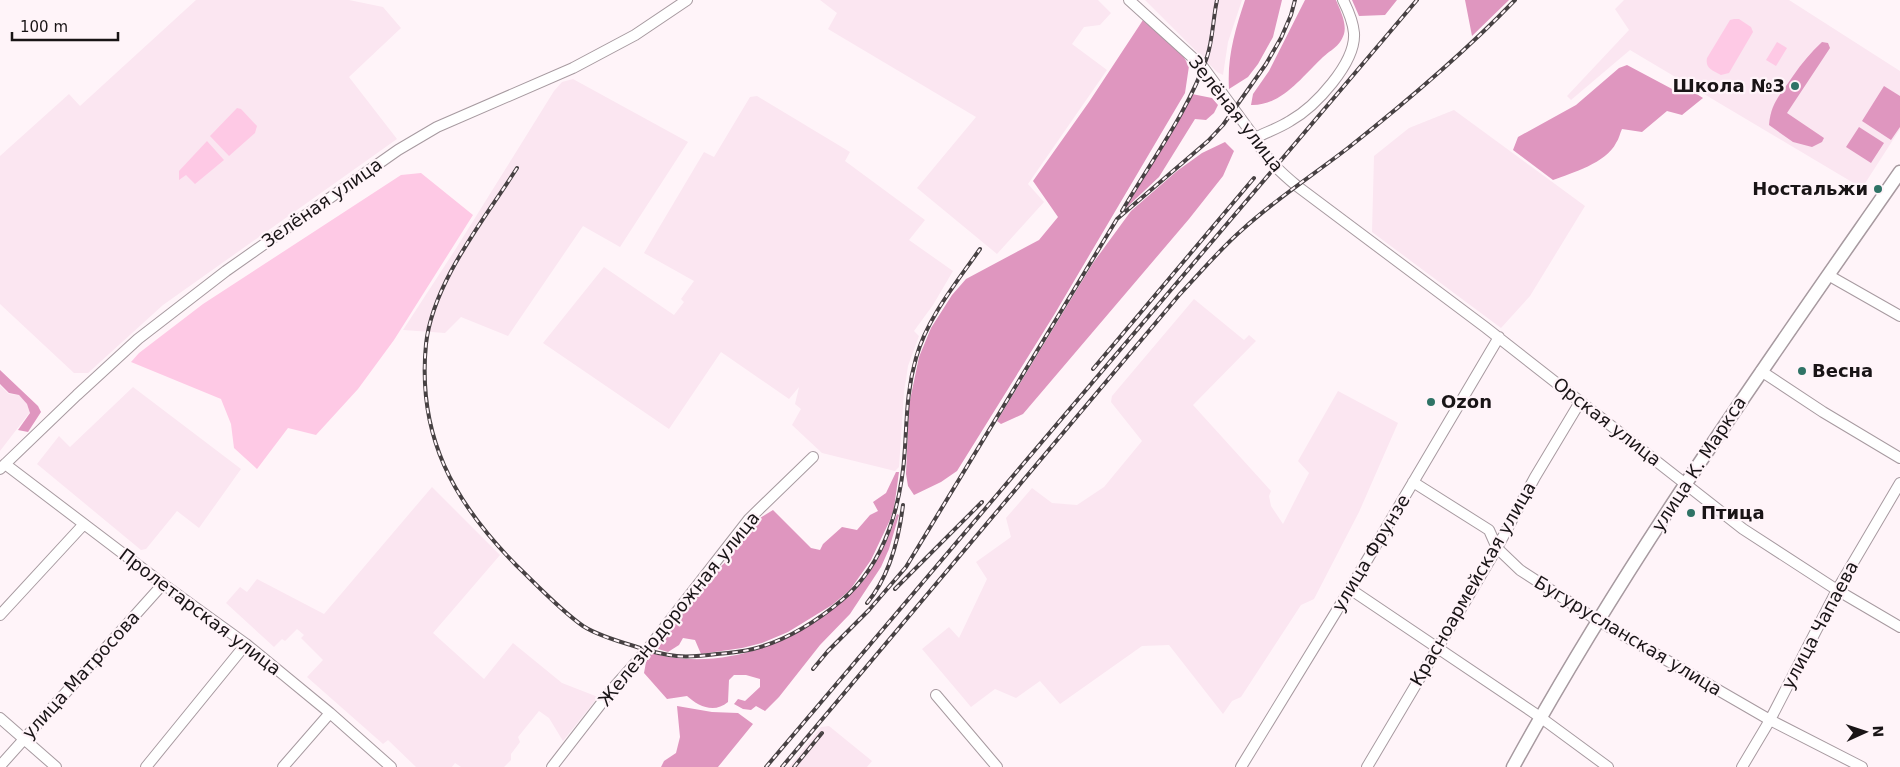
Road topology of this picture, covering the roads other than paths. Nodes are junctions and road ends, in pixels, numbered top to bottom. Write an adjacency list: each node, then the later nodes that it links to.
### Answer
1 (687, 0): 14 (street, Зелёная улица)
2 (1129, 0): 4 (street, Зелёная улица)
3 (1343, 0): 4 (street)
4 (1255, 138): 6 (street, Зелёная улица)
5 (1900, 172): 7 (main road, улица К. Маркса)
6 (1321, 206): 9 (street, Орская улица)
7 (1828, 275): 8 (street); 10 (main road, улица К. Маркса)
8 (1900, 316)
9 (1499, 338): 11 (street, Орская улица); 15 (street, улица Фрунзе)
10 (1761, 370): 13 (street); 17 (main road, улица К. Маркса)
11 (1580, 402): 17 (street, Орская улица); 19 (street, Красноармейская улица)
12 (813, 457): 40 (street, Железнодорожная улица)
13 (1900, 458)
14 (2, 467): 18 (street, Пролетарская улица)
15 (1413, 482): 19 (street, Бугурусланская улица); 21 (street, улица Фрунзе)
16 (1900, 483): 22 (street, улица Чапаева)
17 (1684, 484): 22 (street, Орская улица); 24 (main road, улица К. Маркса)
18 (84, 524): 20 (street, Пролетарская улица); 23 (street)
19 (1497, 548): 24 (street, Бугурусланская улица); 27 (street, Красноармейская улица)
20 (163, 584): 26 (street, Пролетарская улица); 33 (street, улица Матросова)
21 (1350, 589): 27 (street); 42 (street, улица Фрунзе)
22 (1837, 590): 25 (street, Орская улица); 32 (street, улица Чапаева)
23 (0, 615)
24 (1597, 620): 30 (main road, улица К. Маркса); 32 (street, Бугурусланская улица)
25 (1900, 627)
26 (246, 644): 29 (street, Пролетарская улица); 37 (street)
27 (1437, 648): 30 (street); 34 (street, Красноармейская улица)
28 (936, 695): 41 (street)
29 (330, 713): 38 (street); 39 (street, Пролетарская улица)
30 (1540, 717): 43 (main road, улица К. Маркса); 44 (street)
31 (0, 718): 33 (street)
32 (1770, 720): 45 (street, улица Чапаева); 46 (street, Бугурусланская улица)
33 (24, 738): 35 (street, улица Матросова); 36 (street)
34 (1372, 765)
35 (0, 766)
36 (56, 767)
37 (146, 767)
38 (283, 767)
39 (390, 767)
40 (552, 767)
41 (997, 767)
42 (1241, 767)
43 (1513, 767)
44 (1608, 767)
45 (1742, 767)
46 (1862, 767)

